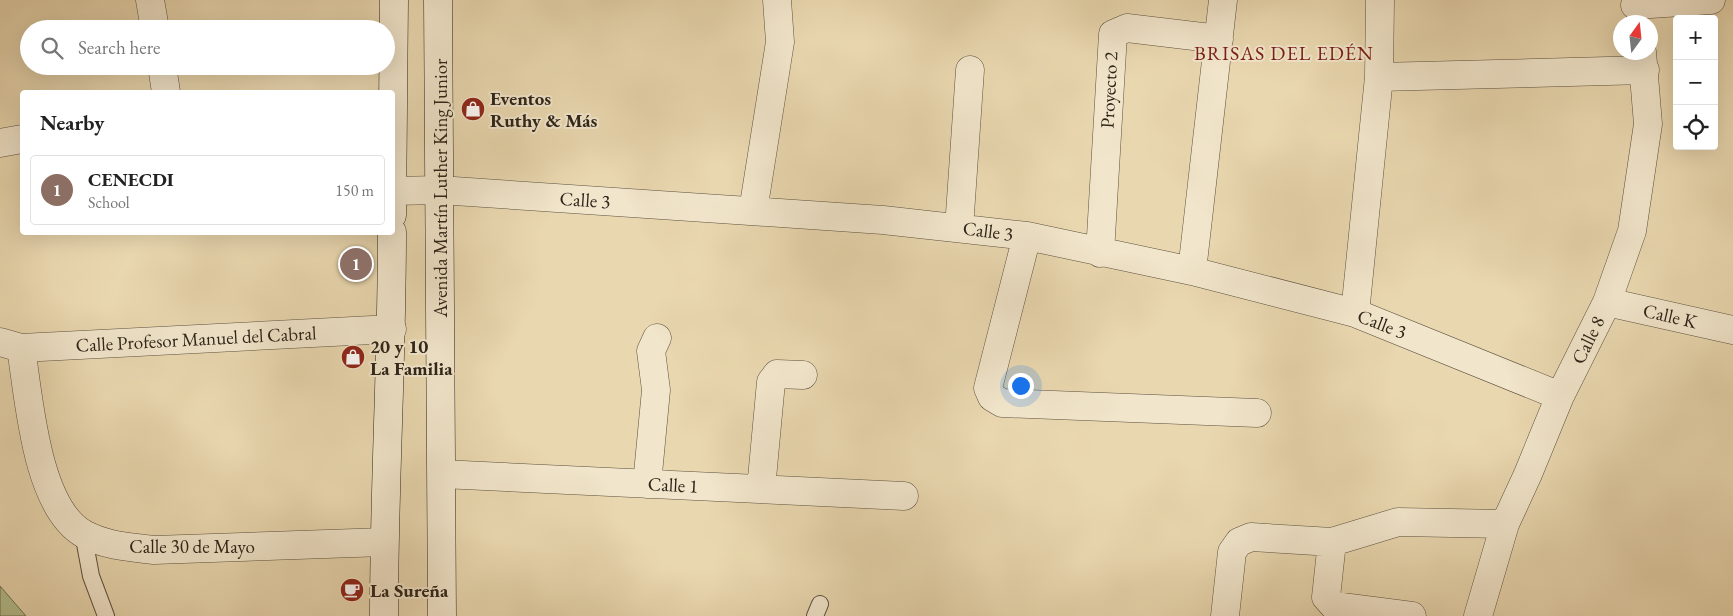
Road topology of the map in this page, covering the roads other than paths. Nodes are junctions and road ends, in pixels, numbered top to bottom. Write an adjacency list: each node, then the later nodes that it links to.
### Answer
1 (150, 0): 9 (street)
2 (394, 0): 10 (street)
3 (438, 0): 21 (street, Avenida Martín Luther King Junior)
4 (777, 0): 23 (street)
5 (1223, 0): 11 (street)
6 (1380, 0): 16 (street)
7 (1710, 0): 8 (street)
8 (1636, 9)
9 (153, 20)
10 (394, 20)
11 (1219, 39): 27 (street, Proyecto 2); 28 (street)
12 (1644, 61): 16 (street); 29 (street, Calle 8)
13 (970, 70): 24 (street)
14 (163, 75): 17 (street)
15 (393, 75): 18 (street)
16 (1379, 77): 30 (street)
17 (166, 90)
18 (393, 90)
19 (20, 139): 20 (street)
20 (0, 143)
21 (440, 190): 22 (street, Calle 3); 23 (street, Calle 3); 38 (street, Avenida Martín Luther King Junior)
22 (395, 191)
23 (753, 211): 24 (street, Calle 3)
24 (959, 228): 26 (street, Calle 3)
25 (392, 235): 31 (street)
26 (1027, 236): 27 (street, Calle 3); 37 (street)
27 (1100, 253): 28 (street, Calle 3)
28 (1192, 271): 30 (street, Calle 3)
29 (1607, 302): 32 (street, Calle K); 36 (street, Calle 8)
30 (1355, 313): 36 (street, Calle 3)
31 (392, 329): 34 (street, Calle Profesor Manuel del Cabral); 44 (street)
32 (1733, 330)
33 (657, 338): 39 (street)
34 (10, 345): 43 (street, Calle 30 de Mayo)
35 (803, 375): 40 (street)
36 (1560, 396): 42 (street, Calle 8)
37 (1257, 413)
38 (442, 474): 39 (street, Calle 1); 48 (street, Avenida Martín Luther King Junior)
39 (648, 484): 40 (street, Calle 1)
40 (761, 489): 41 (street, Calle 1)
41 (904, 496)
42 (1504, 524): 45 (street); 51 (street, Calle 8)
43 (83, 533): 44 (street, Calle 30 de Mayo); 46 (lane)
44 (384, 542): 47 (street)
45 (1332, 542): 49 (street); 50 (street)
46 (106, 616)
47 (384, 616)
48 (442, 616)
49 (1225, 616)
50 (1412, 616)
51 (1478, 616)

